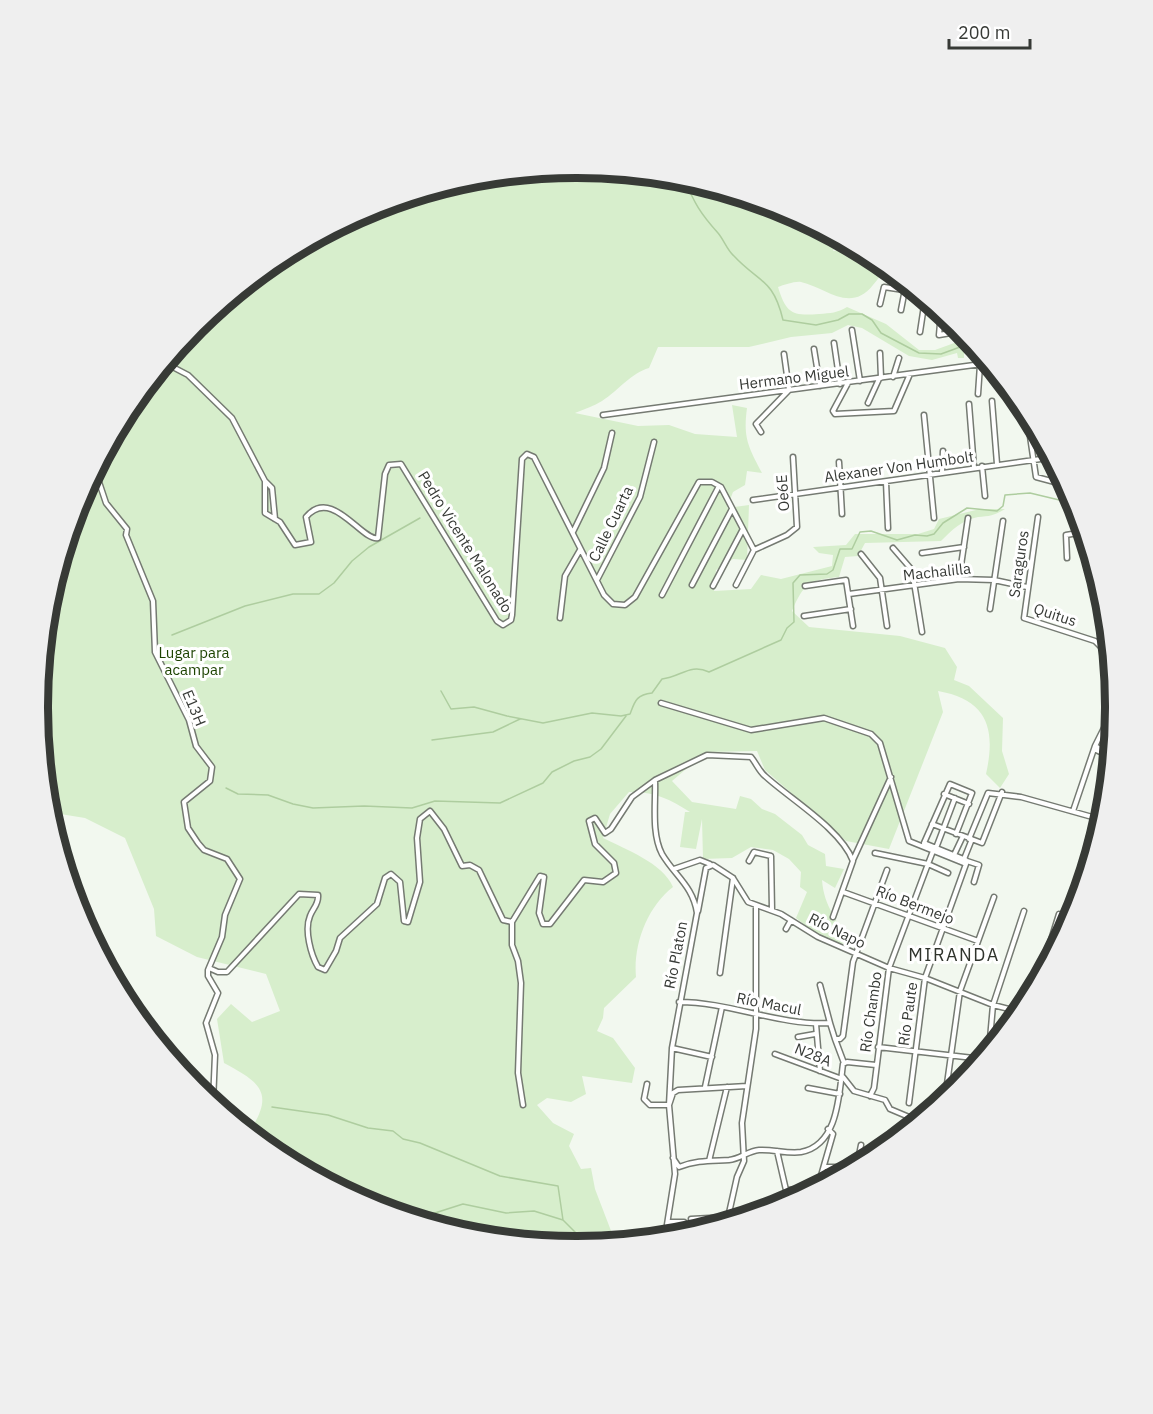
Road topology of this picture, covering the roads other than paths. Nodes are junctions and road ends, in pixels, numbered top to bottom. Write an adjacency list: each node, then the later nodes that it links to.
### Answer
1 (901, 290): 3 (street)
2 (905, 293): 5 (street)
3 (880, 304)
4 (924, 309): 8 (street)
5 (901, 310)
6 (939, 323): 9 (street)
7 (852, 330): 21 (street)
8 (920, 332)
9 (951, 334)
10 (834, 343): 23 (street)
11 (814, 349): 24 (street)
12 (880, 353): 20 (street)
13 (784, 354): 25 (street)
14 (899, 358): 19 (street)
15 (980, 365): 18 (street, Hermano Miguel)
16 (980, 366): 26 (street)
17 (172, 367): 46 (street)
18 (910, 375): 19 (street, Hermano Miguel); 22 (street)
19 (893, 377): 20 (street, Hermano Miguel)
20 (880, 379): 21 (street, Hermano Miguel); 28 (street)
21 (860, 381): 22 (street, Hermano Miguel)
22 (848, 383): 23 (street, Hermano Miguel)
23 (840, 384): 24 (street, Hermano Miguel)
24 (820, 386): 25 (street, Hermano Miguel)
25 (789, 390): 30 (street, Hermano Miguel); 32 (street)
26 (978, 394)
27 (992, 401): 41 (street)
28 (868, 403)
29 (969, 404): 43 (street)
30 (603, 415)
31 (924, 415): 45 (street)
32 (760, 432)
33 (612, 433): 64 (street)
34 (1029, 435): 39 (street)
35 (654, 442): 74 (street, Calle Cuarta)
36 (943, 451): 44 (street)
37 (793, 457): 52 (street, Oe6E)
38 (1042, 459): 39 (street, Alexaner Von Humbolt)
39 (1033, 460): 41 (street, Alexaner Von Humbolt); 49 (street)
40 (839, 462): 51 (street)
41 (997, 464): 42 (street, Alexaner Von Humbolt)
42 (982, 466): 43 (street, Alexaner Von Humbolt); 53 (street)
43 (974, 468): 44 (street, Alexaner Von Humbolt)
44 (942, 472): 45 (street, Alexaner Von Humbolt)
45 (930, 474): 48 (street, Alexaner Von Humbolt); 58 (street)
46 (265, 481): 60 (street); 60 (street)
47 (99, 482): 143 (street, E13H)
48 (886, 482): 51 (street, Alexaner Von Humbolt); 62 (street)
49 (1055, 483)
50 (719, 486): 55 (street); 74 (street, Pedro Vicente Malonado); 84 (street)
51 (842, 488): 52 (street, Alexaner Von Humbolt); 56 (street)
52 (795, 494): 54 (street, Alexaner Von Humbolt); 69 (street, Oe6E)
53 (985, 496)
54 (753, 500)
55 (732, 509): 63 (street); 76 (street)
56 (842, 514)
57 (1038, 517): 81 (street, Saraguros)
58 (934, 518)
59 (968, 518): 66 (street)
60 (275, 519): 64 (street, Pedro Vicente Malonado)
61 (1003, 521): 75 (street)
62 (888, 528)
63 (743, 529): 69 (street); 79 (street)
64 (572, 533): 68 (street, Pedro Vicente Malonado)
65 (1076, 534): 72 (street)
66 (964, 547): 70 (street); 73 (street)
67 (893, 548): 78 (street)
68 (580, 550): 74 (street, Pedro Vicente Malonado); 89 (street)
69 (754, 550): 77 (street)
70 (922, 553)
71 (861, 554): 82 (street)
72 (1067, 558)
73 (959, 579): 75 (street, Machalilla); 78 (street, Machalilla)
74 (597, 580)
75 (994, 580): 81 (street, Machalilla); 86 (street)
76 (692, 585)
77 (736, 585)
78 (915, 585): 82 (street, Machalilla); 92 (street)
79 (713, 586)
80 (806, 586): 83 (street)
81 (1028, 587): 87 (street, Saraguros)
82 (882, 590): 83 (street, Machalilla); 91 (street)
83 (849, 594): 85 (street)
84 (662, 595)
85 (851, 609): 88 (street); 90 (street)
86 (990, 609)
87 (1024, 614): 93 (street, Quitus)
88 (804, 616)
89 (560, 618)
90 (853, 626)
91 (887, 626)
92 (922, 632)
93 (1101, 647)
94 (661, 703): 98 (street)
95 (1104, 728): 96 (street)
96 (1095, 747): 97 (street); 104 (street)
97 (1103, 751)
98 (891, 777): 111 (street); 117 (street)
99 (655, 780): 117 (street); 121 (street, Río Platon); 137 (street)
100 (1002, 792): 104 (street); 110 (street, Río Paute); 110 (street)
101 (944, 794): 102 (street); 103 (street); 106 (street)
102 (955, 798): 103 (street); 107 (street, Río Chambo)
103 (969, 804): 108 (street)
104 (1073, 811): 105 (street)
105 (1093, 818)
106 (932, 824): 107 (street); 112 (street)
107 (944, 828): 108 (street); 113 (street, Río Chambo)
108 (956, 834): 109 (street)
109 (963, 836): 110 (street); 115 (street)
110 (970, 839): 118 (street, Río Paute)
111 (913, 843): 112 (street); 113 (street)
112 (924, 843): 113 (street)
113 (934, 849): 115 (street); 118 (street); 120 (street, Río Chambo)
114 (875, 853): 120 (street)
115 (954, 855): 118 (street)
116 (749, 861): 130 (street)
117 (853, 861): 126 (street)
118 (966, 861): 125 (street); 139 (street, Río Paute)
119 (710, 864): 121 (street); 124 (street); 132 (street)
120 (928, 864): 123 (street); 135 (street, Río Chambo)
121 (674, 869): 132 (street, Río Platon)
122 (887, 870): 128 (street)
123 (948, 873)
124 (733, 878): 129 (street); 145 (street)
125 (974, 882)
126 (843, 892): 128 (street, Río Bermejo); 134 (street)
127 (994, 897): 141 (street)
128 (876, 903): 135 (street, Río Bermejo); 142 (street)
129 (756, 906): 130 (street, Río Napo); 153 (street)
130 (772, 910): 136 (street, Río Napo)
131 (1024, 911): 150 (street)
132 (697, 913): 149 (street, Río Platon)
133 (1059, 914): 140 (street)
134 (834, 916)
135 (909, 916): 139 (street, Río Bermejo); 144 (street, Río Chambo)
136 (791, 920): 138 (street); 142 (street, Río Napo)
137 (512, 922): 143 (street); 183 (street)
138 (786, 929)
139 (944, 929): 141 (street, Río Bermejo); 146 (street, Río Paute)
140 (1052, 937)
141 (978, 941): 148 (street)
142 (855, 955): 144 (street, Río Napo); 159 (street)
143 (209, 968): 178 (street)
144 (889, 968): 146 (street, Río Napo); 160 (street, Río Chambo)
145 (720, 973)
146 (924, 978): 148 (street, Río Napo); 162 (street, Río Paute)
147 (820, 985): 154 (street)
148 (960, 991): 150 (street, Río Napo); 164 (street)
149 (679, 1002): 151 (street, Río Macul); 161 (street, Río Platon)
150 (993, 1005): 152 (street, Río Napo); 157 (street)
151 (722, 1007): 153 (street, Río Macul); 165 (street)
152 (1010, 1009)
153 (757, 1012): 155 (street, Río Macul); 173 (street)
154 (830, 1023): 155 (street, Río Macul); 159 (street)
155 (816, 1024): 156 (street)
156 (815, 1034): 158 (street); 169 (street)
157 (990, 1036)
158 (798, 1037)
159 (835, 1039): 167 (street)
160 (878, 1047): 162 (street); 168 (street, Río Chambo)
161 (672, 1048): 165 (street); 184 (street, Río Platon)
162 (915, 1051): 164 (street); 182 (street, Río Paute)
163 (775, 1054): 169 (street, N28A)
164 (951, 1055): 166 (street); 172 (street)
165 (712, 1057): 174 (street)
166 (972, 1058)
167 (844, 1063): 168 (street); 170 (street)
168 (876, 1065): 177 (street, Río Chambo)
169 (820, 1071): 170 (street, N28A)
170 (842, 1078): 179 (street); 180 (street, N28A)
171 (647, 1084): 184 (street)
172 (947, 1084)
173 (747, 1086): 175 (street); 191 (street)
174 (705, 1087): 175 (street); 184 (street)
175 (727, 1087): 192 (street)
176 (808, 1088): 179 (street)
177 (874, 1088): 180 (street, Río Chambo); 181 (street)
178 (214, 1091)
179 (840, 1094): 186 (street)
180 (870, 1096): 181 (street, N28A)
181 (876, 1098): 185 (street, N28A)
182 (909, 1102)
183 (523, 1105)
184 (669, 1105): 190 (street, Río Platon)
185 (909, 1117)
186 (828, 1129): 188 (street); 194 (street)
187 (861, 1145): 189 (street)
188 (777, 1151): 191 (street); 198 (street)
189 (859, 1153)
190 (672, 1157): 193 (street); 196 (street, Río Platon)
191 (742, 1157): 192 (street); 199 (street)
192 (709, 1161): 193 (street)
193 (680, 1167): 196 (street)
194 (824, 1167): 195 (street); 197 (street)
195 (838, 1167)
196 (675, 1174): 202 (street, Río Platon)
197 (821, 1175)
198 (790, 1190)
199 (729, 1212)
200 (691, 1219): 201 (street)
201 (703, 1219)
202 (668, 1222): 203 (street); 204 (street, Río Platon)
203 (684, 1222)
204 (667, 1227)

